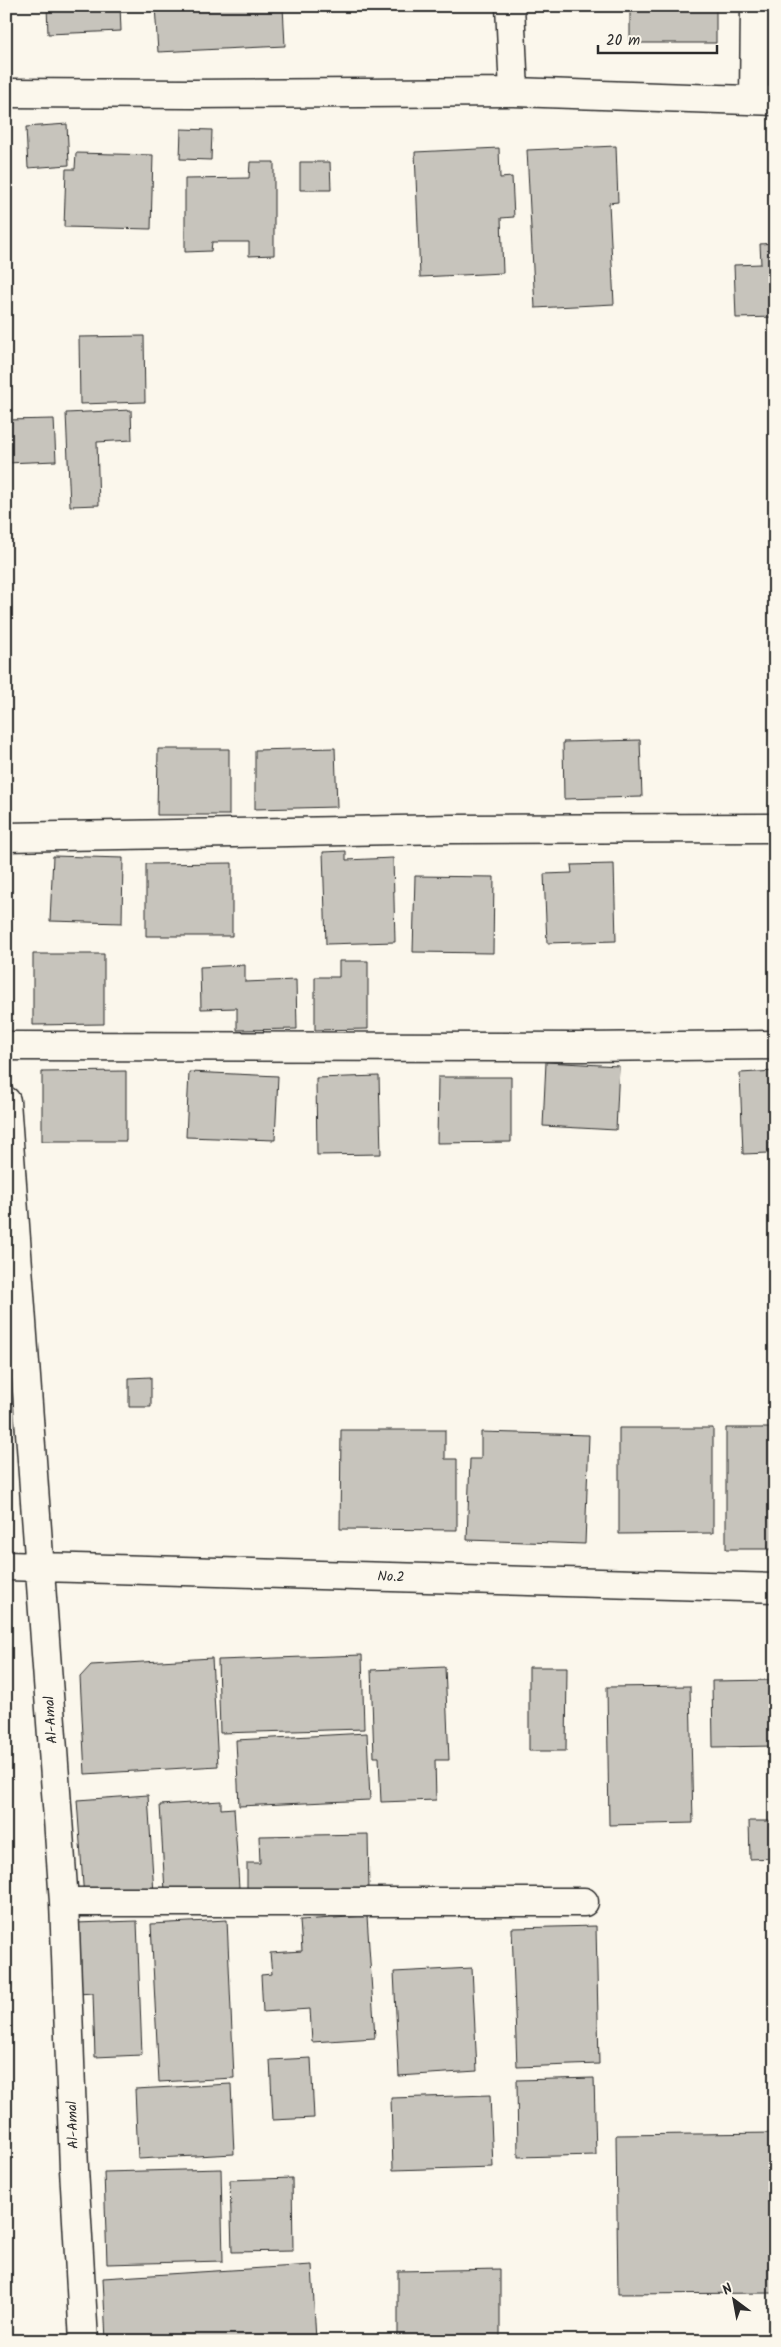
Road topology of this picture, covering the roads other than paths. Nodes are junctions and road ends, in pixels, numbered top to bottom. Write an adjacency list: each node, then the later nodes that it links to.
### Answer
1 (510, 6): 3 (street)
2 (755, 6): 5 (street)
3 (514, 92): 4 (street); 5 (street)
4 (6, 93)
5 (764, 101)
6 (775, 828): 7 (street)
7 (6, 837)
8 (775, 1045): 9 (street)
9 (6, 1046)
10 (6, 1100): 11 (street, Al-Amal)
11 (38, 1565): 12 (street, No.2); 13 (street, No.2); 14 (street, Al-Amal)
12 (6, 1566)
13 (775, 1588)
14 (64, 1902): 15 (street); 16 (street, Al-Amal)
15 (584, 1902)
16 (84, 2341)

